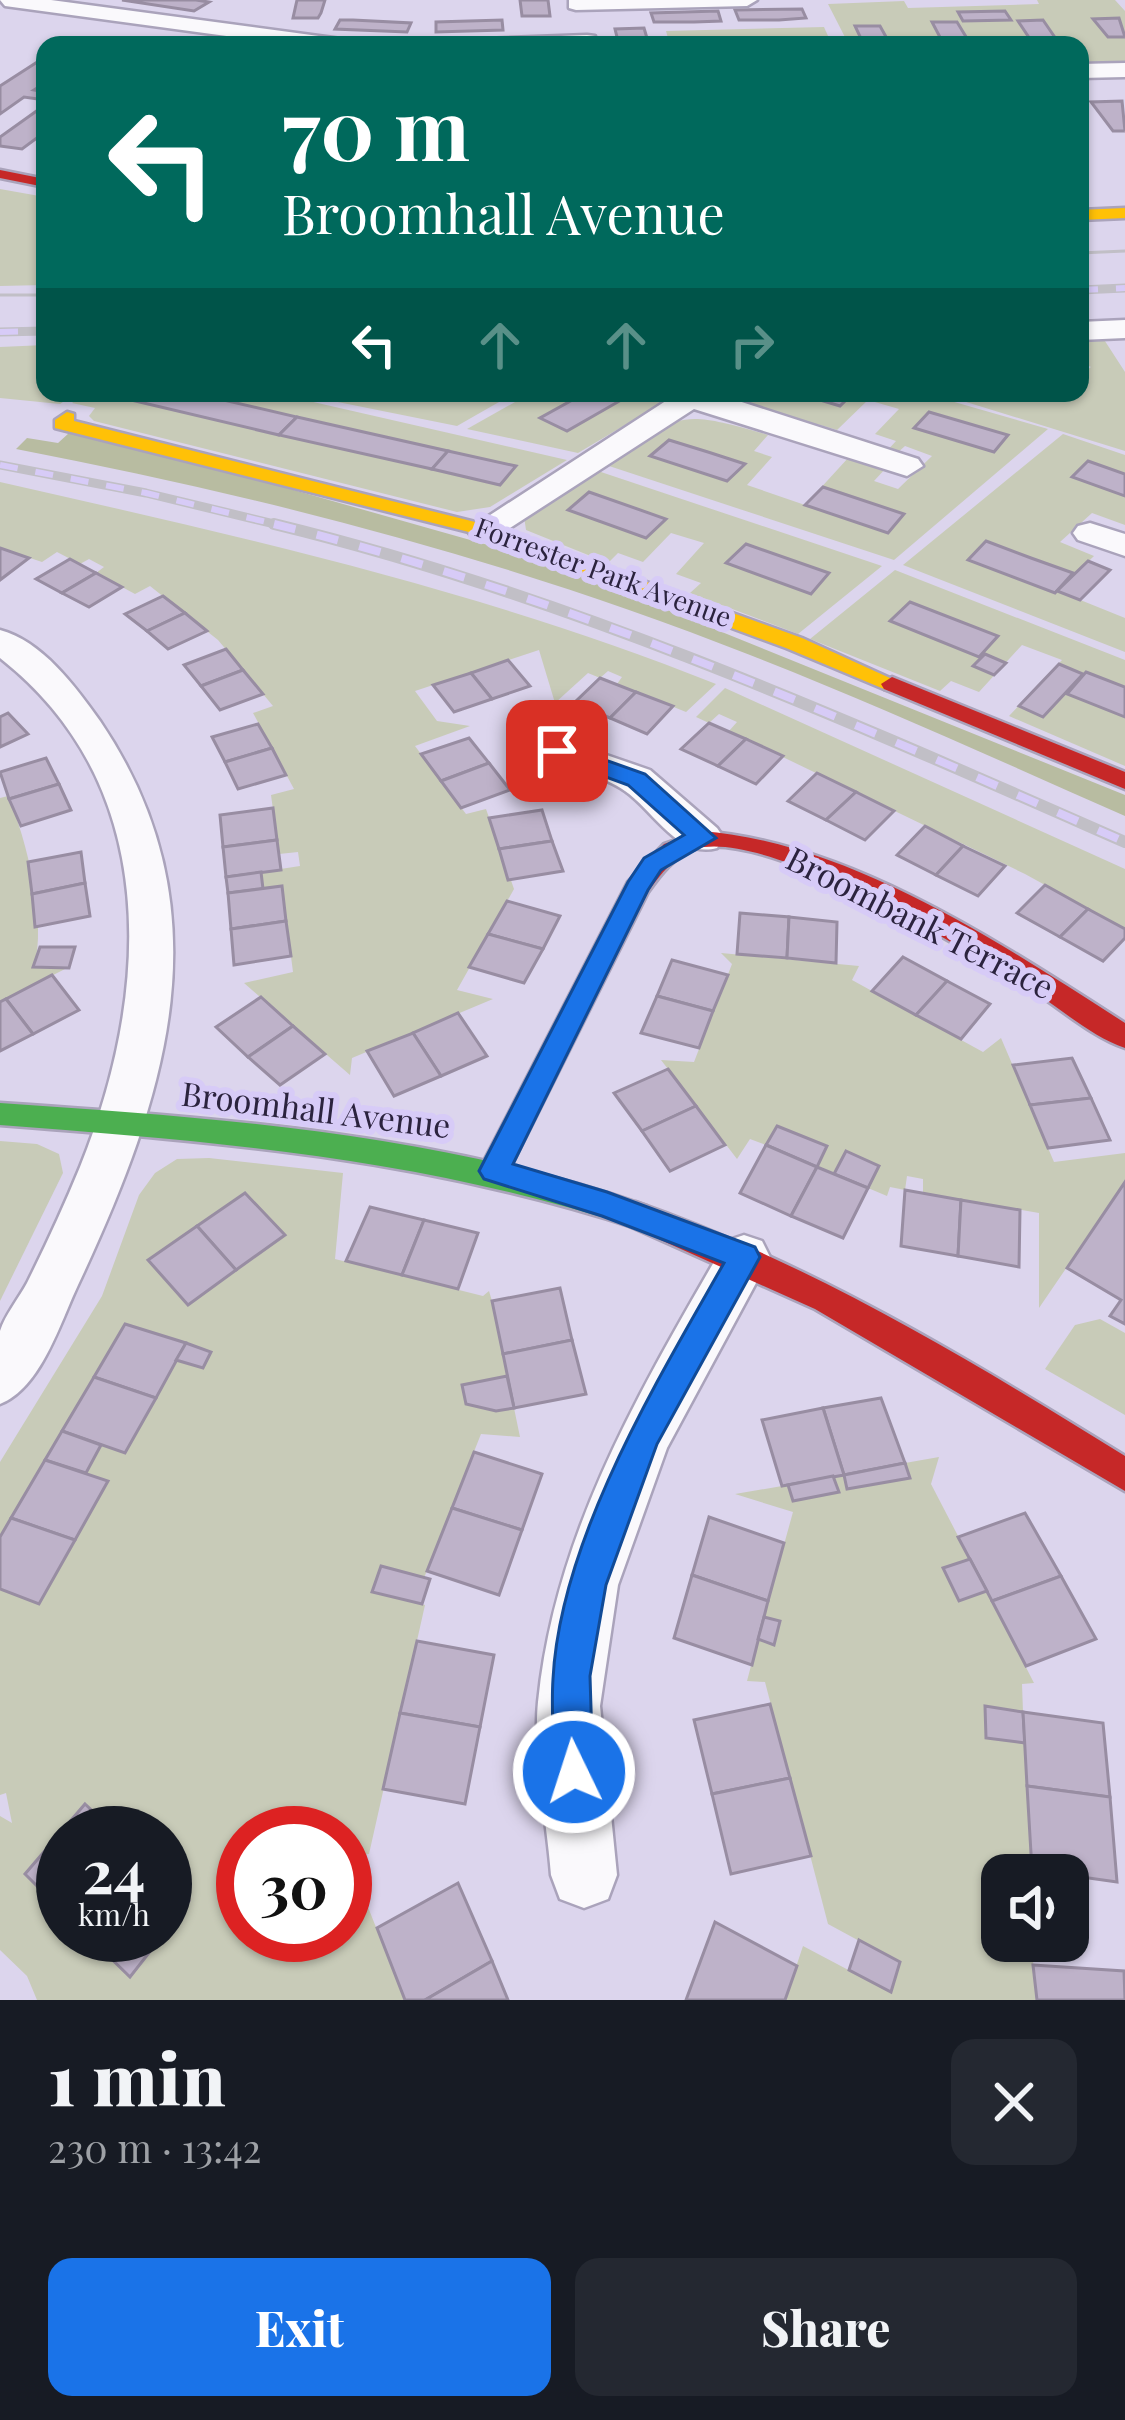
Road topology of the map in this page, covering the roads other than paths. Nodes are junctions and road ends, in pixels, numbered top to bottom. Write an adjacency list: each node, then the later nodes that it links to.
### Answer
1 (4, 0): 5 (street)
2 (747, 0): 3 (street)
3 (576, 2): 7 (street)
4 (262, 11): 5 (street)
5 (234, 30): 6 (street)
6 (277, 36)
7 (586, 36)
8 (1089, 70): 9 (street)
9 (1125, 70)
10 (0, 173): 11 (street)
11 (36, 181)
12 (1125, 213): 13 (street)
13 (1089, 215)
14 (1125, 329): 15 (street)
15 (1089, 331)
16 (687, 402): 20 (street)
17 (714, 402): 19 (street)
18 (61, 424): 20 (street, Forrester Park Avenue)
19 (907, 466)
20 (484, 530): 25 (street, Forrester Park Avenue)
21 (1090, 533): 22 (street)
22 (1125, 546)
23 (0, 641): 29 (street)
24 (557, 751): 26 (street)
25 (1125, 781)
26 (703, 838): 27 (street, Broombank Terrace); 30 (street)
27 (1125, 1037)
28 (0, 1114): 29 (street, Broomhall Avenue)
29 (124, 1125): 30 (street, Broomhall Avenue); 32 (street)
30 (494, 1171): 31 (street, Broomhall Avenue)
31 (744, 1257): 33 (street, Broomhall Avenue); 34 (street)
32 (0, 1379)
33 (1125, 1475)
34 (584, 1875)

